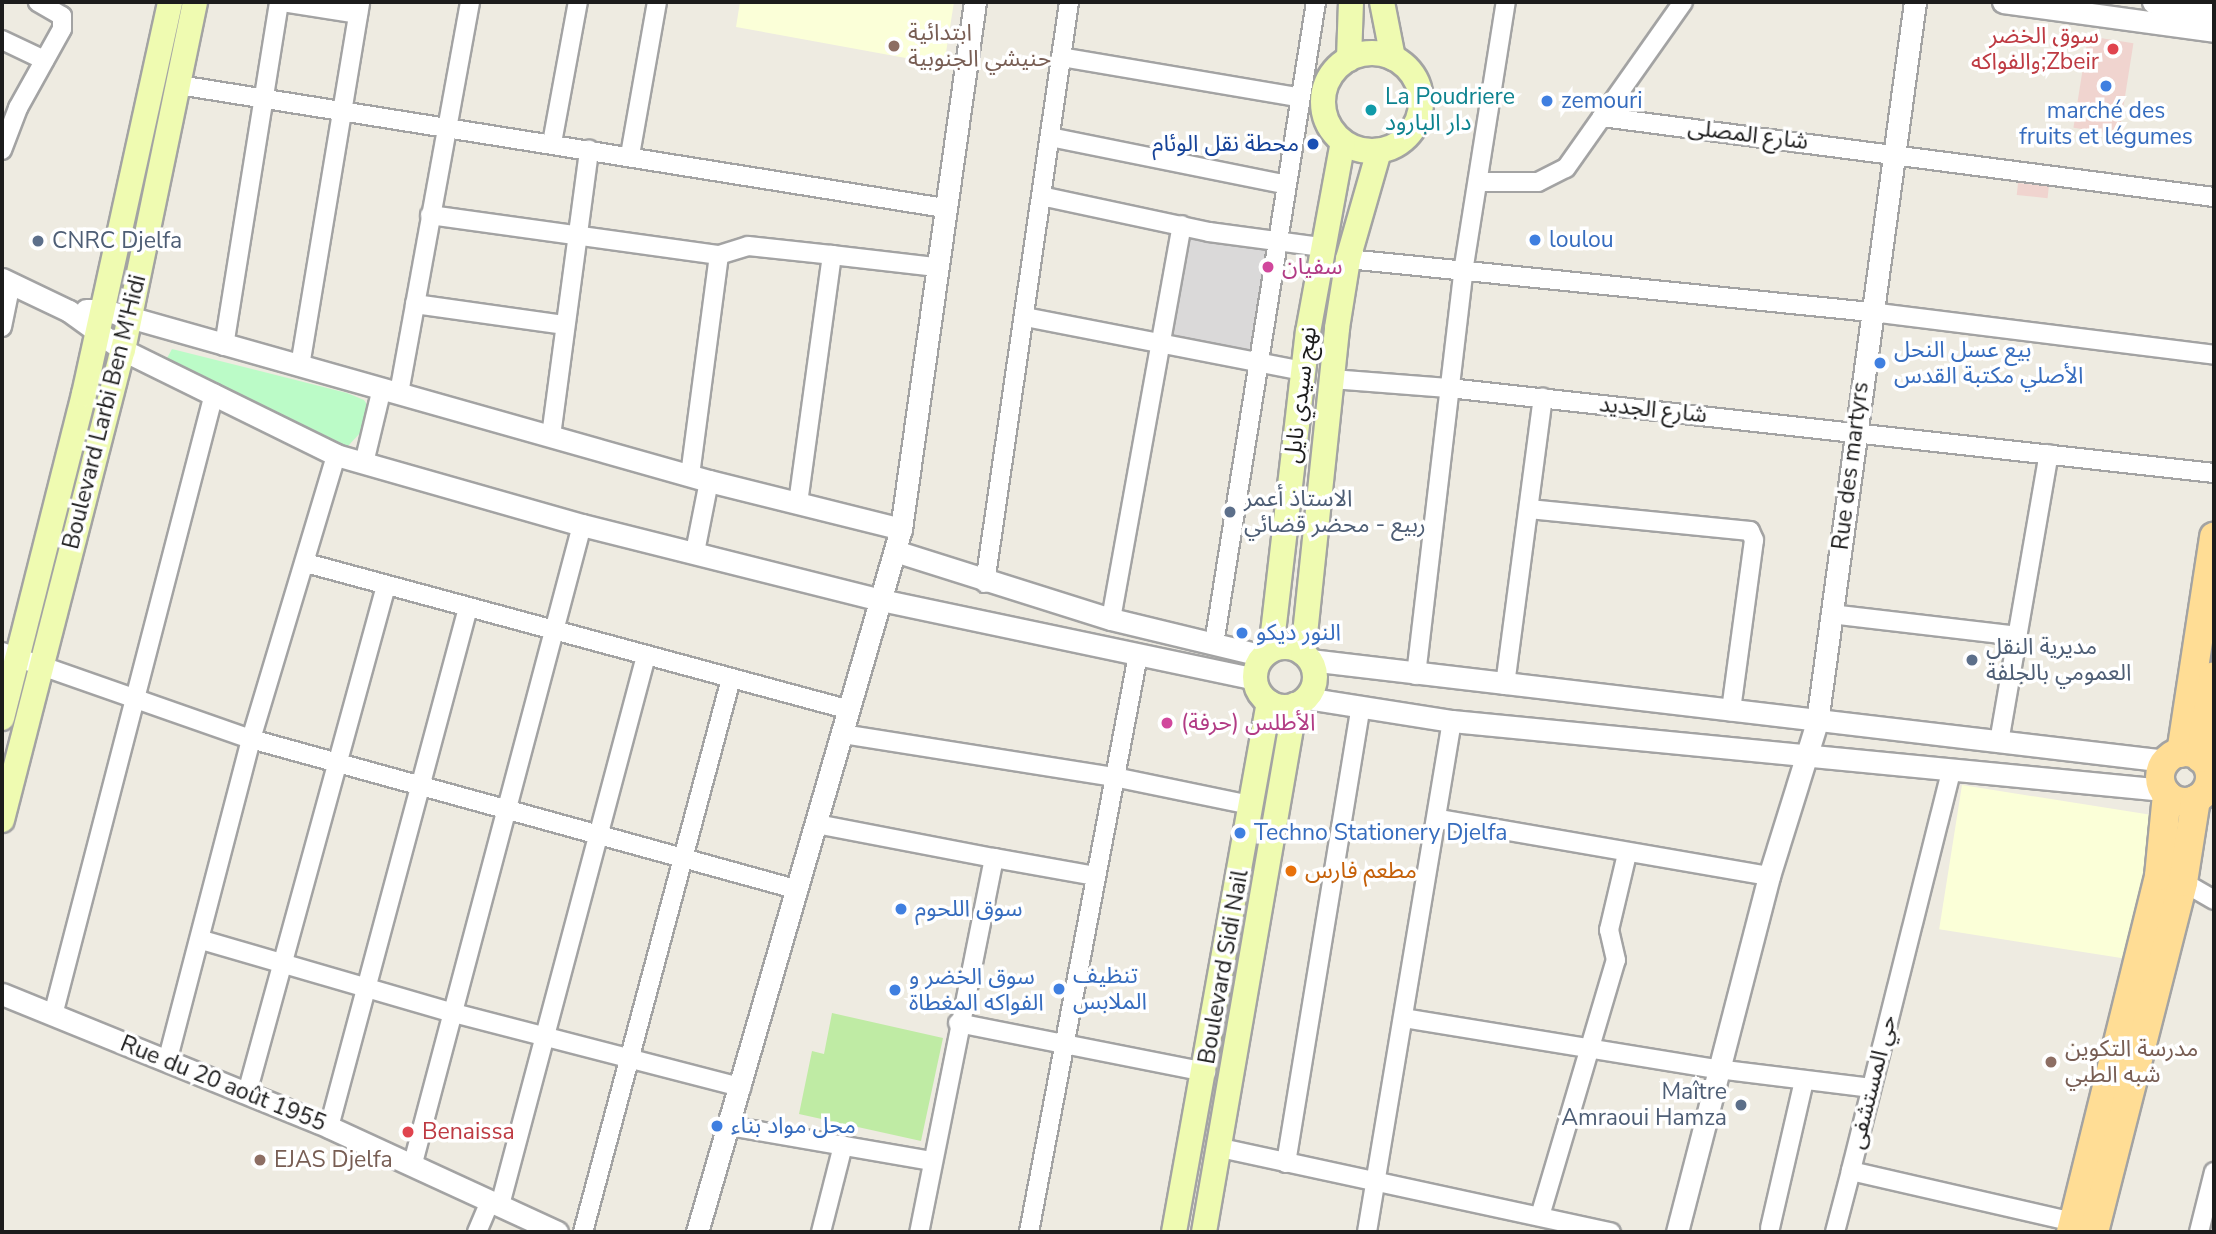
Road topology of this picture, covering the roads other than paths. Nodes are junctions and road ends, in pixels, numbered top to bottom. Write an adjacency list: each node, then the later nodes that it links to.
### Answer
1 (38, 2): 26 (street)
2 (170, 2): 59 (main road)
3 (195, 2): 27 (main road, Boulevard Larbi Ben M'Hidi)
4 (280, 2): 18 (street); 29 (street)
5 (470, 2): 33 (street)
6 (578, 2): 36 (street)
7 (657, 2): 41 (street)
8 (975, 2): 46 (street)
9 (1069, 2): 23 (street)
10 (1315, 2): 28 (street)
11 (1351, 2): 25 (main road)
12 (1382, 2): 24 (main road)
13 (1506, 2): 42 (street)
14 (1683, 2): 32 (street)
15 (1915, 2): 40 (street, Rue des martyrs)
16 (2003, 2): 19 (street)
17 (2152, 2): 20 (street)
18 (359, 8): 31 (street)
19 (2104, 8): 21 (street)
20 (2214, 11)
21 (2214, 31)
22 (2, 40): 26 (street)
23 (1061, 57): 28 (street); 34 (street)
24 (1393, 58): 25 (main road); 39 (main road)
25 (1349, 59): 35 (main road)
26 (44, 60): 30 (street)
27 (179, 85): 29 (street); 63 (main road, Boulevard Larbi Ben M'Hidi)
28 (1298, 97): 43 (street)
29 (264, 101): 31 (street); 68 (street)
30 (10, 104): 37 (street)
31 (339, 110): 33 (street); 72 (street)
32 (1602, 117): 40 (street, شارع المصلى); 42 (street)
33 (446, 126): 36 (street); 47 (street)
34 (1050, 137): 43 (street); 44 (street)
35 (1343, 142): 39 (main road); 51 (main road, نهج سيدي نايل)
36 (552, 143): 38 (street)
37 (2, 150)
38 (589, 150): 41 (street); 49 (street)
39 (1379, 151): 54 (main road, نهج سيدي نايل)
40 (1893, 153): 45 (street, شارع المصلى); 61 (street, Rue des martyrs)
41 (630, 155): 46 (street)
42 (1479, 183): 56 (street)
43 (1284, 184): 50 (street)
44 (1041, 196): 48 (street); 62 (street)
45 (2214, 197)
46 (944, 208): 55 (street)
47 (430, 215): 49 (street); 58 (street)
48 (1182, 225): 50 (street); 67 (street)
49 (575, 233): 52 (street); 64 (street)
50 (1280, 243): 51 (street); 71 (street)
51 (1322, 247): 73 (main road, نهج سيدي نايل)
52 (719, 255): 53 (street); 85 (street)
53 (832, 255): 55 (street); 86 (street)
54 (1348, 259): 56 (street); 74 (main road, نهج سيدي نايل)
55 (936, 267): 89 (street)
56 (1463, 272): 61 (street); 75 (street)
57 (6, 281): 60 (street); 65 (street)
58 (415, 304): 64 (street); 76 (street)
59 (104, 310): 60 (street); 63 (street); 66 (main road)
60 (69, 311): 66 (street)
61 (1871, 312): 70 (street); 79 (street, Rue des martyrs)
62 (1025, 317): 67 (street); 94 (street)
63 (130, 320): 68 (street); 69 (main road, Boulevard Larbi Ben M'Hidi)
64 (564, 324): 80 (street)
65 (2, 327)
66 (98, 335): 69 (street); 107 (main road)
67 (1159, 343): 71 (street); 99 (street)
68 (224, 346): 72 (street)
69 (123, 350): 77 (street); 107 (main road, Boulevard Larbi Ben M'Hidi)
70 (2214, 355)
71 (1262, 362): 73 (street); 102 (street)
72 (300, 366): 76 (street)
73 (1304, 371): 103 (main road, نهج سيدي نايل)
74 (1331, 379): 75 (street, شارع الجديد); 106 (main road, نهج سيدي نايل)
75 (1449, 388): 78 (street, شارع الجديد); 108 (street)
76 (391, 391): 80 (street); 83 (street)
77 (214, 394): 82 (street); 113 (street)
78 (1543, 398): 79 (street, شارع الجديد); 87 (street)
79 (1856, 432): 81 (street, شارع الجديد); 98 (street, Rue des martyrs)
80 (551, 436): 85 (street)
81 (2049, 454): 84 (street, شارع الجديد); 101 (street)
82 (336, 455): 83 (street); 93 (street)
83 (364, 463): 88 (street)
84 (2214, 473)
85 (700, 478): 86 (street); 92 (street)
86 (797, 502): 89 (street)
87 (1529, 509): 112 (street); 118 (street)
88 (582, 525): 92 (street); 100 (street)
89 (901, 528): 91 (street)
90 (2214, 537): 126 (main road)
91 (895, 551): 94 (street); 96 (street)
92 (695, 552): 96 (street)
93 (306, 562): 95 (street); 123 (street)
94 (985, 583): 99 (street)
95 (386, 586): 97 (street); 127 (street)
96 (881, 600): 105 (street); 116 (street)
97 (468, 608): 100 (street); 130 (street)
98 (1831, 614): 101 (street); 121 (street, Rue des martyrs)
99 (1111, 619): 102 (street)
100 (553, 631): 104 (street); 134 (street)
101 (2018, 636): 124 (street)
102 (1214, 644): 103 (street)
103 (1267, 653): 106 (main road); 111 (main road)
104 (646, 656): 110 (street); 138 (street)
105 (1138, 656): 111 (street); 129 (street)
106 (1307, 657): 108 (street); 114 (main road)
107 (20, 658): 113 (street); 119 (main road); 136 (main road, Boulevard Larbi Ben M'Hidi)
108 (1416, 676): 112 (street)
109 (2214, 676): 126 (main road)
110 (731, 679): 116 (street); 140 (street)
111 (1255, 679): 115 (main road)
112 (1506, 685): 118 (street)
113 (134, 700): 123 (street); 152 (street)
114 (1301, 701): 115 (main road); 117 (street); 169 (main road, Boulevard Sidi Nail)
115 (1269, 702): 133 (main road, Boulevard Sidi Nail)
116 (850, 710): 122 (street)
117 (1360, 710): 120 (street); 172 (street)
118 (1731, 710): 121 (street)
119 (2, 718)
120 (1452, 721): 125 (street); 135 (street)
121 (1817, 722): 124 (street); 125 (street, Rue des martyrs)
122 (843, 734): 129 (street); 137 (street)
123 (251, 739): 127 (street); 147 (street)
124 (1999, 742): 126 (street)
125 (1808, 755): 128 (street); 143 (street, Rue des martyrs)
126 (2194, 761): 131 (main road); 132 (main road)
127 (335, 762): 130 (street); 148 (street)
128 (1951, 772): 131 (street); 164 (street, حي المستشفى)
129 (1114, 776): 133 (street); 142 (street)
130 (420, 786): 134 (street); 149 (street)
131 (2165, 792): 132 (main road); 179 (main road)
132 (2204, 797): 144 (main road)
133 (1251, 805): 161 (main road, Boulevard Sidi Nail)
134 (507, 807): 138 (street); 151 (street)
135 (1439, 819): 139 (street); 153 (street)
136 (2, 820)
137 (817, 824): 141 (street); 145 (street)
138 (597, 833): 140 (street); 155 (street)
139 (1627, 854): 143 (street); 157 (street)
140 (683, 858): 145 (street); 158 (street)
141 (994, 858): 142 (street); 154 (street)
142 (1095, 876): 156 (street)
143 (1769, 876): 160 (street, Rue des martyrs)
144 (2183, 882): 146 (street); 179 (main road)
145 (799, 890): 163 (street)
146 (2214, 900)
147 (202, 940): 148 (street); 159 (street)
148 (283, 962): 149 (street); 165 (street)
149 (368, 988): 151 (street); 167 (street)
150 (2, 994): 152 (street, Rue du 20 août 1955)
151 (450, 1012): 155 (street); 171 (street)
152 (53, 1015): 159 (street, Rue du 20 août 1955)
153 (1404, 1018): 157 (street); 175 (street)
154 (958, 1023): 156 (street); 170 (street)
155 (542, 1035): 158 (street); 176 (street)
156 (1064, 1043): 161 (street); 186 (street)
157 (1590, 1048): 160 (street); 177 (street)
158 (628, 1058): 163 (street); 182 (street)
159 (167, 1062): 165 (street, Rue du 20 août 1955)
160 (1717, 1069): 162 (street); 191 (street, Rue des martyrs)
161 (1206, 1072): 187 (main road, Boulevard Sidi Nail)
162 (1804, 1081): 164 (street); 178 (street)
163 (741, 1087): 166 (street)
164 (1871, 1088): 173 (street, حي المستشفى)
165 (247, 1093): 167 (street, Rue du 20 août 1955)
166 (729, 1126): 168 (street); 183 (street)
167 (330, 1127): 171 (street, Rue du 20 août 1955)
168 (843, 1146): 170 (street); 184 (street)
169 (1221, 1148): 172 (street); 188 (main road, Boulevard Sidi Nail)
170 (932, 1161): 185 (street)
171 (413, 1163): 176 (street, Rue du 20 août 1955)
172 (1286, 1163): 175 (street)
173 (1851, 1171): 179 (street, حي المستشفى); 192 (street)
174 (2214, 1172): 193 (street)
175 (1376, 1181): 177 (street); 189 (street)
176 (495, 1203): 180 (street); 181 (street, Rue du 20 août 1955)
177 (1540, 1216): 190 (street)
178 (1770, 1228)
179 (2079, 1229)
180 (477, 1232)
181 (557, 1232)
182 (583, 1232)
183 (697, 1232)
184 (821, 1232)
185 (919, 1232)
186 (1029, 1232)
187 (1174, 1232)
188 (1204, 1232)
189 (1367, 1232)
190 (1611, 1232)
191 (1677, 1232)
192 (1835, 1232)
193 (2199, 1232)

